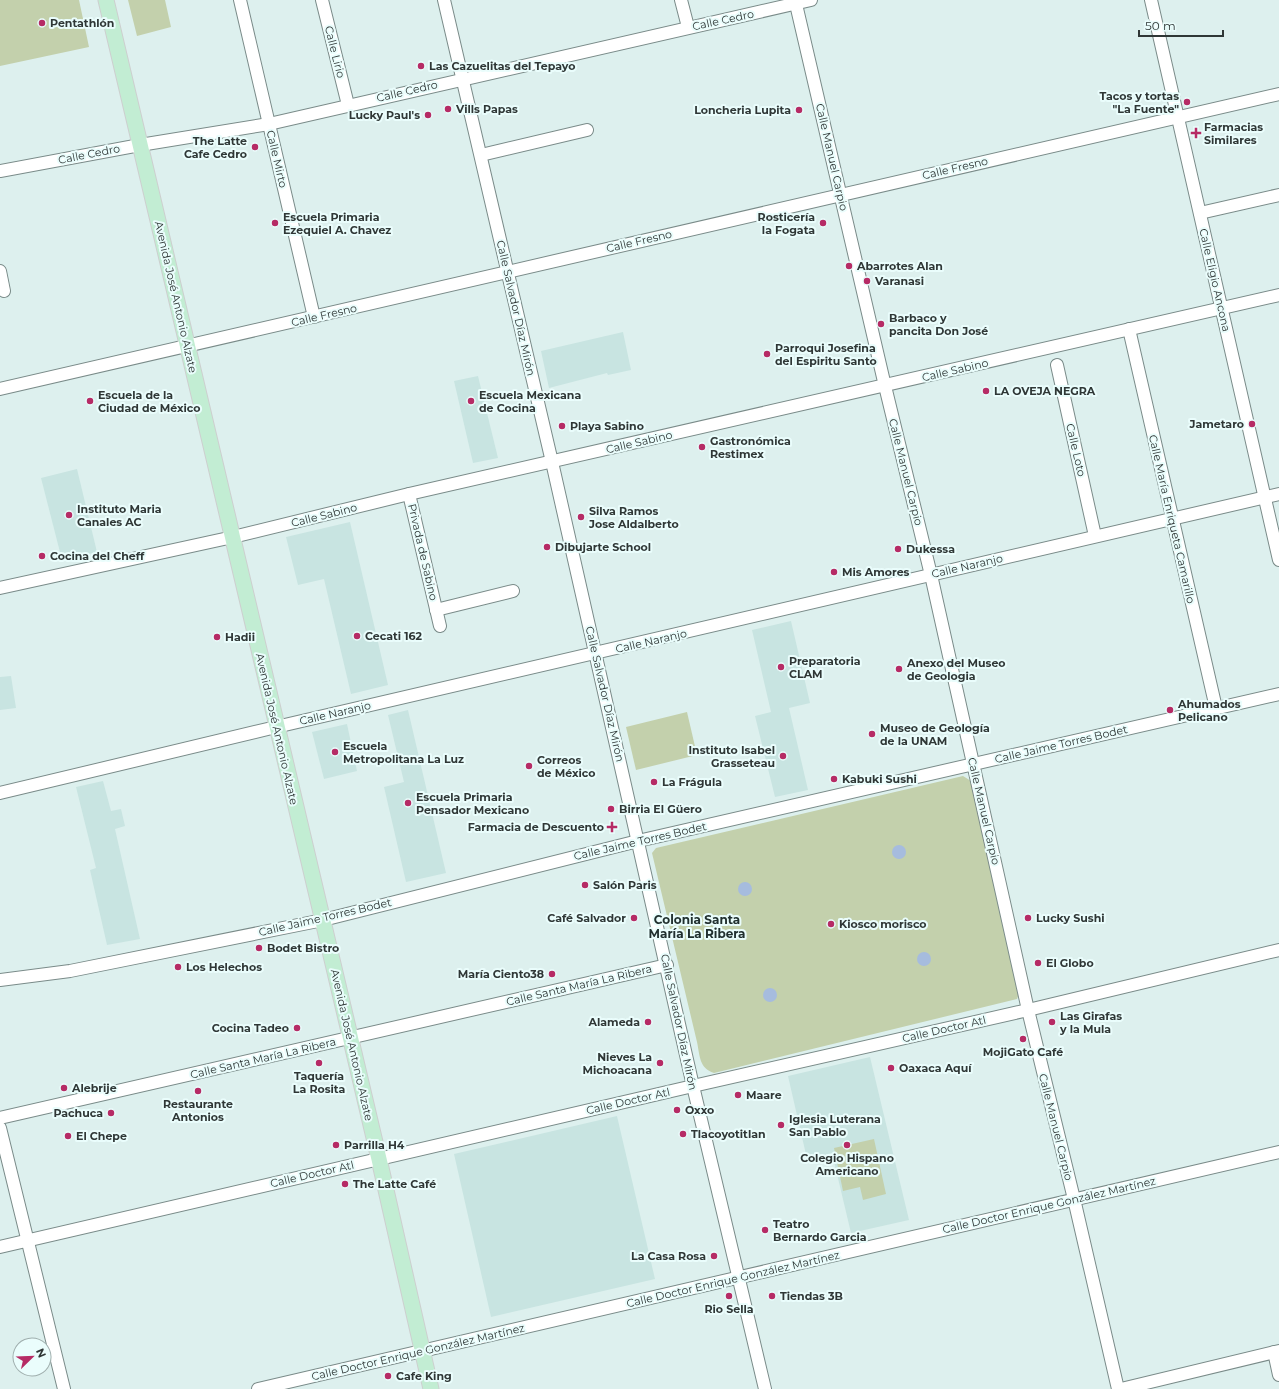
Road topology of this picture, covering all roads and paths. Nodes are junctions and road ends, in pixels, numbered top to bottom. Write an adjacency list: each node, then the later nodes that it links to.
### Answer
1 (106, 0): 16 (main road, Avenida José Antonio Alzate)
2 (240, 0): 14 (street, Calle Mirto)
3 (322, 0): 12 (street, Calle Lirio)
4 (444, 0): 10 (street, Calle Salvador Díaz Mirón)
5 (681, 0): 9 (street)
6 (811, 0): 8 (street, Calle Cedro)
7 (1151, 0): 13 (street, Calle Eligio Ancona)
8 (796, 2): 9 (street, Calle Cedro); 19 (street, Calle Manuel Carpio)
9 (688, 27): 10 (street, Calle Cedro)
10 (462, 79): 12 (street, Calle Cedro); 17 (street, Calle Salvador Díaz Mirón)
11 (1279, 94): 13 (street, Calle Fresno)
12 (348, 105): 14 (street, Calle Cedro)
13 (1178, 117): 19 (street, Calle Fresno); 21 (street, Calle Eligio Ancona)
14 (269, 124): 16 (street, Calle Cedro); 27 (street, Calle Mirto)
15 (587, 130): 17 (street)
16 (140, 145): 18 (street, Calle Cedro); 29 (main road, Avenida José Antonio Alzate)
17 (481, 155): 23 (street, Calle Salvador Díaz Mirón)
18 (0, 171)
19 (842, 194): 23 (street, Calle Fresno); 31 (street, Calle Manuel Carpio)
20 (1279, 195): 21 (street)
21 (1200, 213): 26 (street, Calle Eligio Ancona)
22 (0, 271): 24 (street)
23 (508, 272): 27 (street, Calle Fresno); 33 (street, Calle Salvador Díaz Mirón)
24 (4, 291)
25 (1279, 295): 26 (street, Calle Sabino)
26 (1221, 308): 28 (street, Calle Sabino); 36 (street, Calle Eligio Ancona)
27 (314, 317): 29 (street, Calle Fresno)
28 (1129, 329): 31 (street, Calle Sabino); 37 (street, Calle María Enriqueta Camarillo)
29 (187, 345): 32 (street, Calle Fresno); 39 (main road, Avenida José Antonio Alzate)
30 (1057, 365): 38 (street, Calle Loto)
31 (885, 386): 33 (street, Calle Sabino); 41 (street, Calle Manuel Carpio)
32 (0, 389)
33 (552, 462): 34 (street, Calle Sabino); 46 (street, Calle Salvador Díaz Mirón)
34 (410, 494): 39 (street, Calle Sabino); 44 (street, Privada de Sabino)
35 (1279, 494): 36 (street, Calle Naranjo)
36 (1265, 497): 37 (street, Calle Naranjo); 40 (street, Calle Eligio Ancona)
37 (1172, 518): 38 (street, Calle Naranjo); 48 (street, Calle María Enriqueta Camarillo)
38 (1095, 536): 41 (street, Calle Naranjo)
39 (233, 537): 42 (street, Calle Sabino); 49 (main road, Avenida José Antonio Alzate)
40 (1279, 560)
41 (931, 575): 46 (street, Calle Naranjo); 50 (street, Calle Manuel Carpio)
42 (0, 588)
43 (513, 592): 44 (street, Privada de Sabino)
44 (436, 610): 45 (street, Privada de Sabino)
45 (440, 626)
46 (596, 654): 49 (street, Calle Naranjo); 52 (street, Calle Salvador Díaz Mirón)
47 (1279, 694): 48 (street, Calle Jaime Torres Bodet)
48 (1216, 708): 50 (street, Calle Jaime Torres Bodet)
49 (276, 727): 51 (street, Calle Naranjo); 53 (main road, Avenida José Antonio Alzate)
50 (973, 765): 52 (street, Calle Jaime Torres Bodet); 57 (street, Calle Manuel Carpio)
51 (0, 793)
52 (638, 841): 53 (street, Calle Jaime Torres Bodet); 55 (street, Calle Salvador Díaz Mirón)
53 (323, 920): 56 (street, Calle Jaime Torres Bodet); 58 (main road, Avenida José Antonio Alzate)
54 (1279, 950): 57 (street, Calle Doctor Atl)
55 (667, 965): 58 (street, Calle Santa María La Ribera); 59 (street, Calle Salvador Díaz Mirón)
56 (0, 980)
57 (1028, 1010): 59 (street, Calle Doctor Atl); 64 (street, Calle Manuel Carpio)
58 (351, 1038): 60 (street, Calle Santa María La Ribera); 63 (main road, Avenida José Antonio Alzate)
59 (693, 1086): 63 (street, Calle Doctor Atl); 67 (street, Calle Salvador Díaz Mirón)
60 (0, 1118)
61 (0, 1128): 65 (street)
62 (1279, 1152): 64 (street, Calle Doctor Enrique González Martínez)
63 (379, 1159): 65 (street, Calle Doctor Atl); 68 (main road, Avenida José Antonio Alzate)
64 (1074, 1199): 67 (street, Calle Doctor Enrique González Martínez); 75 (street, Calle Manuel Carpio)
65 (27, 1241): 66 (street, Calle Doctor Atl); 71 (street)
66 (0, 1247)
67 (738, 1277): 68 (street, Calle Doctor Enrique González Martínez); 74 (street, Calle Salvador Díaz Mirón)
68 (423, 1351): 72 (street, Calle Doctor Enrique González Martínez); 73 (main road, Avenida José Antonio Alzate)
69 (1276, 1352): 70 (street); 75 (street)
70 (1279, 1375)
71 (64, 1389)
72 (258, 1389)
73 (431, 1389)
74 (765, 1389)
75 (1119, 1389)

